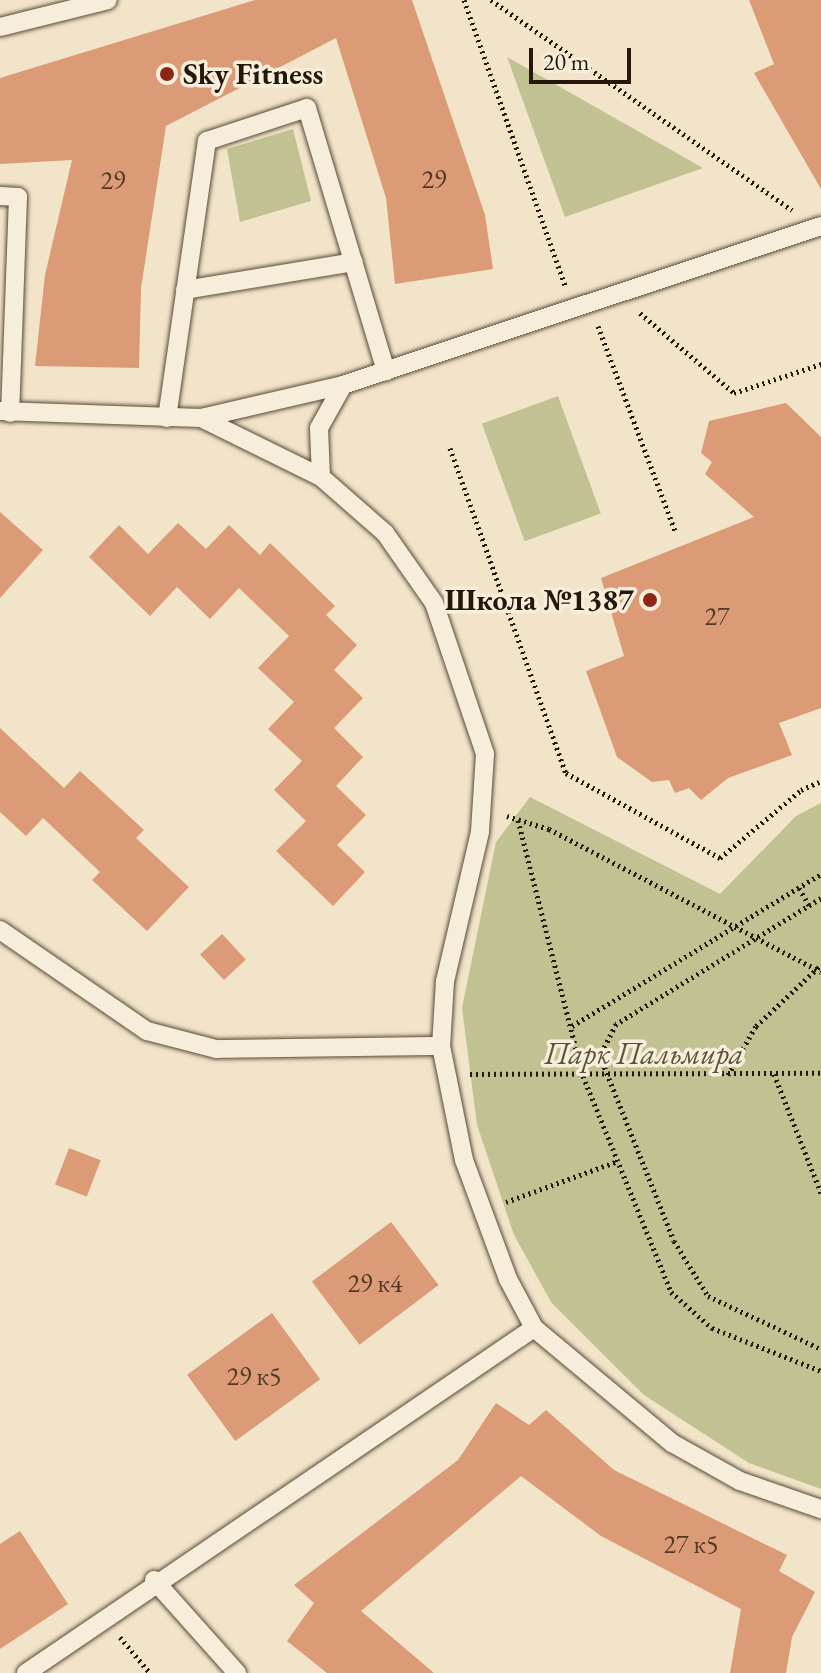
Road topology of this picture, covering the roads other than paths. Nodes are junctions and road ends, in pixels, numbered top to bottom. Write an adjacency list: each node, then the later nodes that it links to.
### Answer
1 (108, 0): 2 (lane)
2 (0, 27)
3 (0, 196): 7 (lane)
4 (819, 227): 8 (lane)
5 (354, 262): 6 (lane); 6 (lane); 8 (lane)
6 (185, 290): 11 (lane)
7 (7, 318): 10 (lane)
8 (386, 371): 9 (lane)
9 (343, 385): 12 (lane); 13 (lane)
10 (5, 412): 11 (lane)
11 (167, 418): 12 (lane)
12 (201, 418): 13 (lane)
13 (321, 477): 15 (lane)
14 (0, 930): 15 (lane)
15 (441, 1046): 16 (lane)
16 (534, 1328): 17 (lane); 18 (lane)
17 (821, 1509)
18 (154, 1580): 19 (lane); 20 (lane)
19 (26, 1673)
20 (237, 1673)

